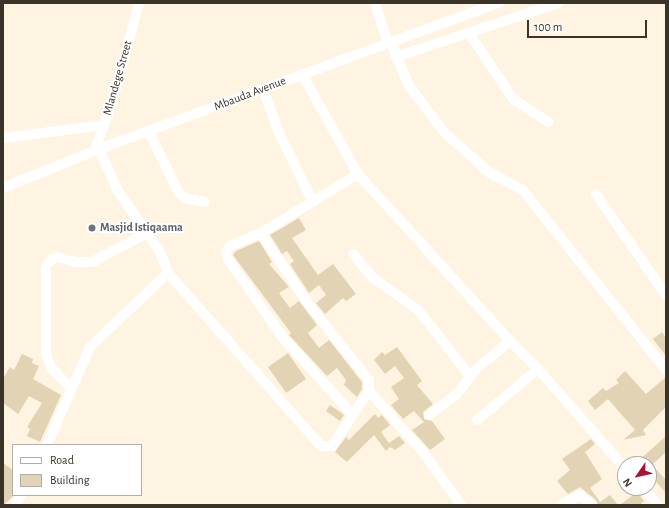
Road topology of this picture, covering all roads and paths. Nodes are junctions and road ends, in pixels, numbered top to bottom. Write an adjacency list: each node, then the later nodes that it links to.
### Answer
1 (139, 3): 11 (street, Mlandege Street)
2 (375, 3): 6 (street)
3 (499, 3): 6 (street, Mbauda Avenue)
4 (558, 3): 5 (street)
5 (469, 33): 7 (street); 10 (street)
6 (389, 42): 7 (street); 8 (street, Mbauda Avenue)
7 (396, 57): 27 (street)
8 (302, 74): 9 (street, Mbauda Avenue); 15 (street)
9 (263, 89): 12 (street, Mbauda Avenue); 19 (street)
10 (548, 122)
11 (104, 125): 13 (street); 14 (street, Mlandege Street)
12 (149, 132): 14 (street, Mbauda Avenue); 18 (street)
13 (3, 138)
14 (97, 150): 16 (street, Mbauda Avenue); 20 (street)
15 (358, 174): 19 (street); 25 (street)
16 (3, 188)
17 (596, 194): 24 (street)
18 (205, 202)
19 (313, 202): 21 (street)
20 (147, 233): 23 (street); 29 (street)
21 (261, 233): 30 (street); 31 (street)
22 (353, 254): 28 (street)
23 (168, 273): 29 (street); 31 (street)
24 (666, 295)
25 (510, 341): 26 (street); 28 (street)
26 (538, 369): 33 (street); 35 (street)
27 (666, 370)
28 (470, 376): 32 (street)
29 (71, 388): 34 (street)
30 (369, 391): 31 (street); 39 (street)
31 (352, 414)
32 (429, 415)
33 (477, 420)
34 (47, 444)
35 (617, 459)
36 (20, 496): 38 (street)
37 (650, 496): 42 (street)
38 (15, 505)
39 (461, 505)
40 (561, 505): 41 (street)
41 (592, 505)
42 (658, 505)

